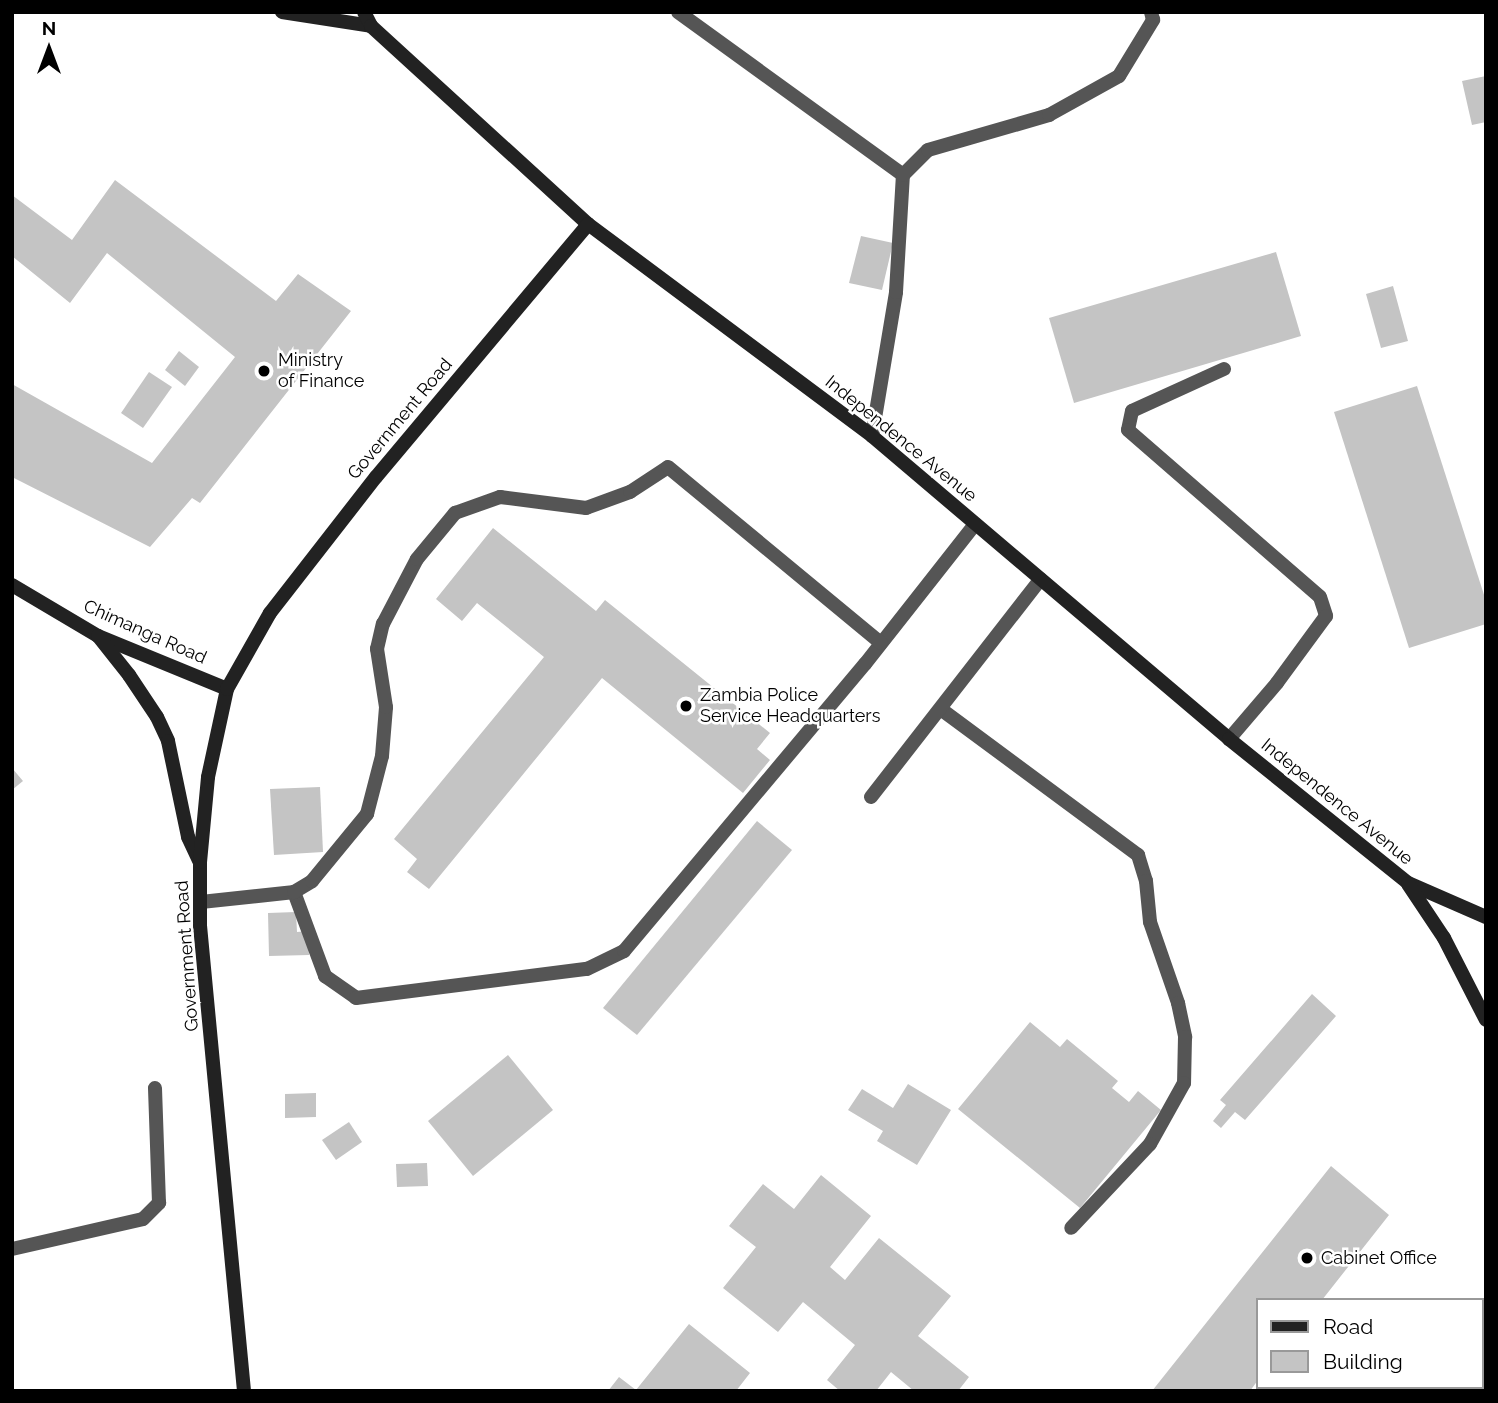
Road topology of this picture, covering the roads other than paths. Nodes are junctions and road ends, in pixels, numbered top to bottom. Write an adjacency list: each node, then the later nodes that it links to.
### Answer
1 (282, 12): 4 (main road, Independence Avenue)
2 (678, 12): 5 (lane)
3 (1151, 12): 5 (lane)
4 (368, 19): 6 (main road, Independence Avenue)
5 (903, 175): 8 (lane)
6 (588, 224): 8 (main road, Independence Avenue); 14 (main road, Government Road)
7 (1224, 369): 16 (lane)
8 (872, 436): 9 (main road, Independence Avenue)
9 (975, 524): 10 (main road, Independence Avenue); 13 (lane)
10 (1041, 579): 15 (lane); 16 (main road, Independence Avenue)
11 (12, 585): 12 (main road, Chimanga Road)
12 (99, 636): 14 (main road, Chimanga Road); 18 (main road)
13 (881, 643): 20 (lane); 20 (lane)
14 (227, 690): 18 (main road, Government Road)
15 (942, 710): 17 (lane); 25 (lane)
16 (1229, 740): 19 (main road, Independence Avenue)
17 (872, 797)
18 (200, 862): 21 (main road, Government Road)
19 (1408, 883): 22 (main road, Independence Avenue); 23 (main road, Independence Avenue)
20 (294, 892): 21 (lane)
21 (201, 902): 27 (main road, Government Road)
22 (1486, 916)
23 (1486, 1020)
24 (155, 1088): 26 (lane)
25 (1071, 1228)
26 (12, 1249)
27 (244, 1391)

